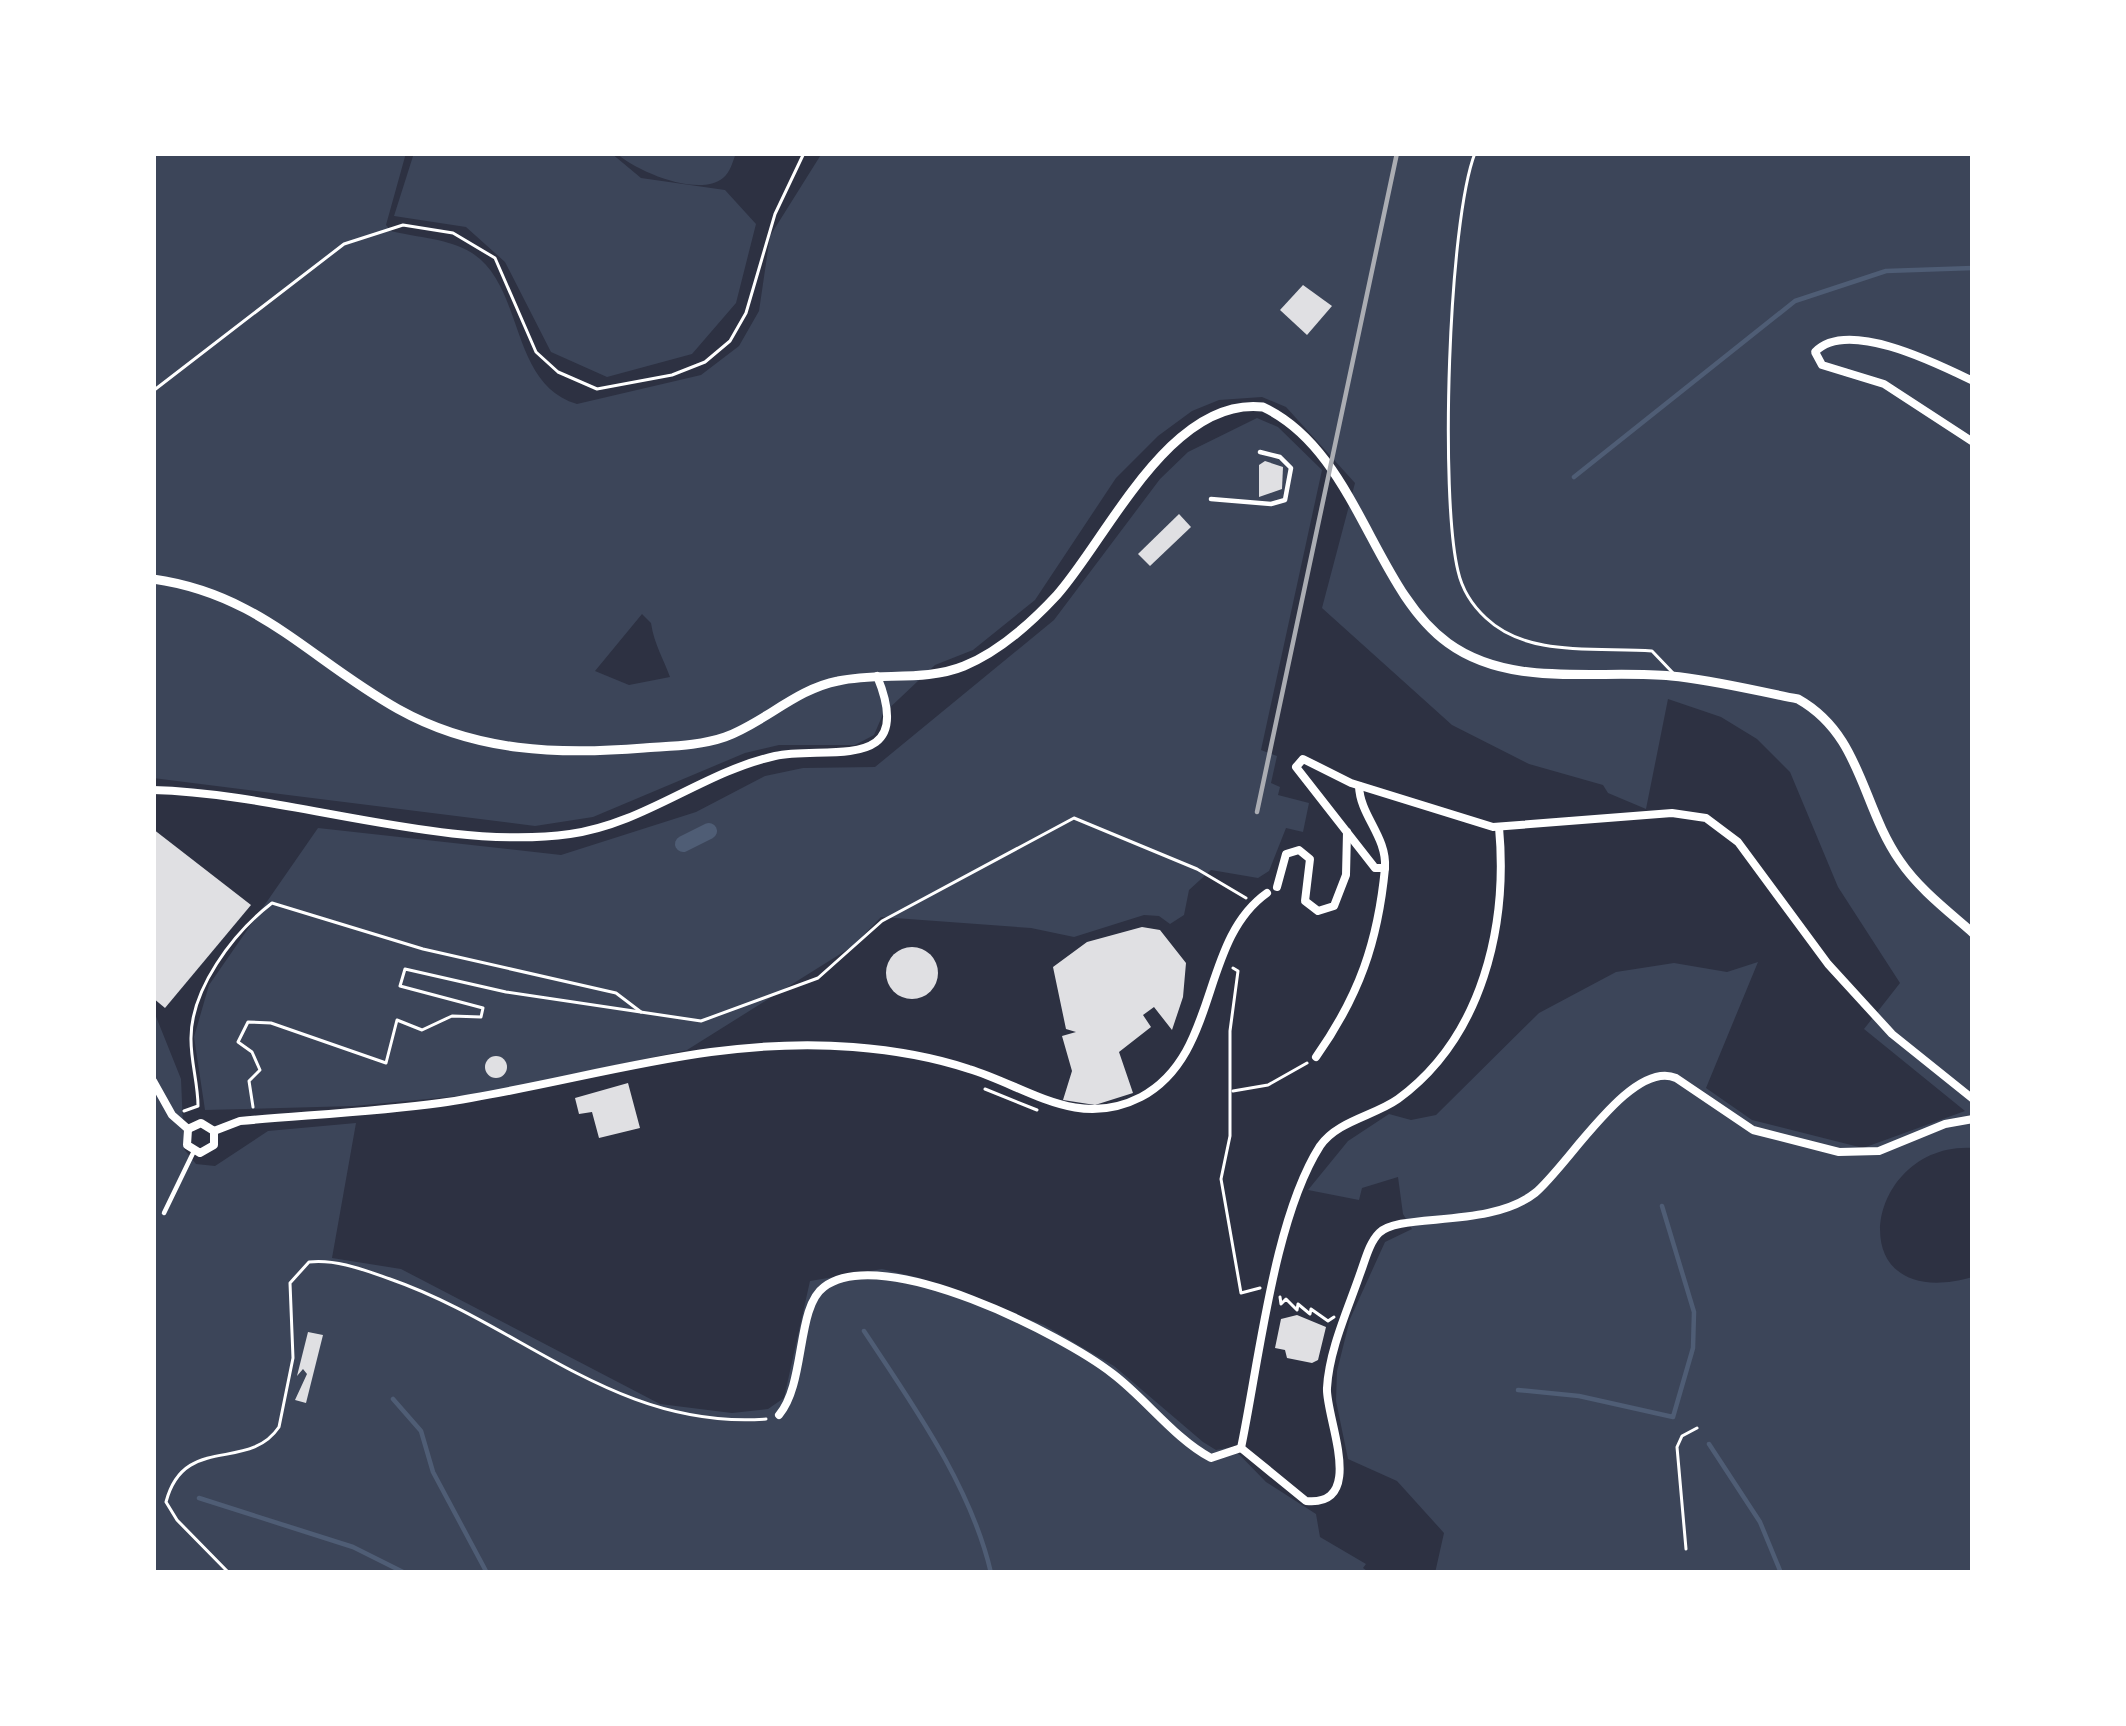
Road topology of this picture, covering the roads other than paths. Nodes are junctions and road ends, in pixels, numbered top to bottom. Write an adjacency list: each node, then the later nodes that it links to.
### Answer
1 (1475, 153): 8 (lane)
2 (1973, 381): 3 (street)
3 (1973, 442)
4 (1260, 452): 5 (street)
5 (1211, 499)
6 (153, 579): 7 (street)
7 (877, 676): 8 (street); 10 (street)
8 (1675, 676): 14 (street)
9 (1359, 785): 11 (street); 12 (street); 13 (street)
10 (153, 790)
11 (1499, 827): 17 (street); 24 (street)
12 (1347, 830): 13 (street); 20 (street)
13 (1385, 868): 15 (street)
14 (1973, 933)
15 (1316, 1057)
16 (153, 1081): 19 (street)
17 (1973, 1099)
18 (1973, 1119): 24 (street)
19 (188, 1130): 20 (street); 21 (street)
20 (214, 1131): 21 (street)
21 (194, 1151): 22 (street)
22 (164, 1213)
23 (779, 1414): 24 (street)
24 (1241, 1448)

